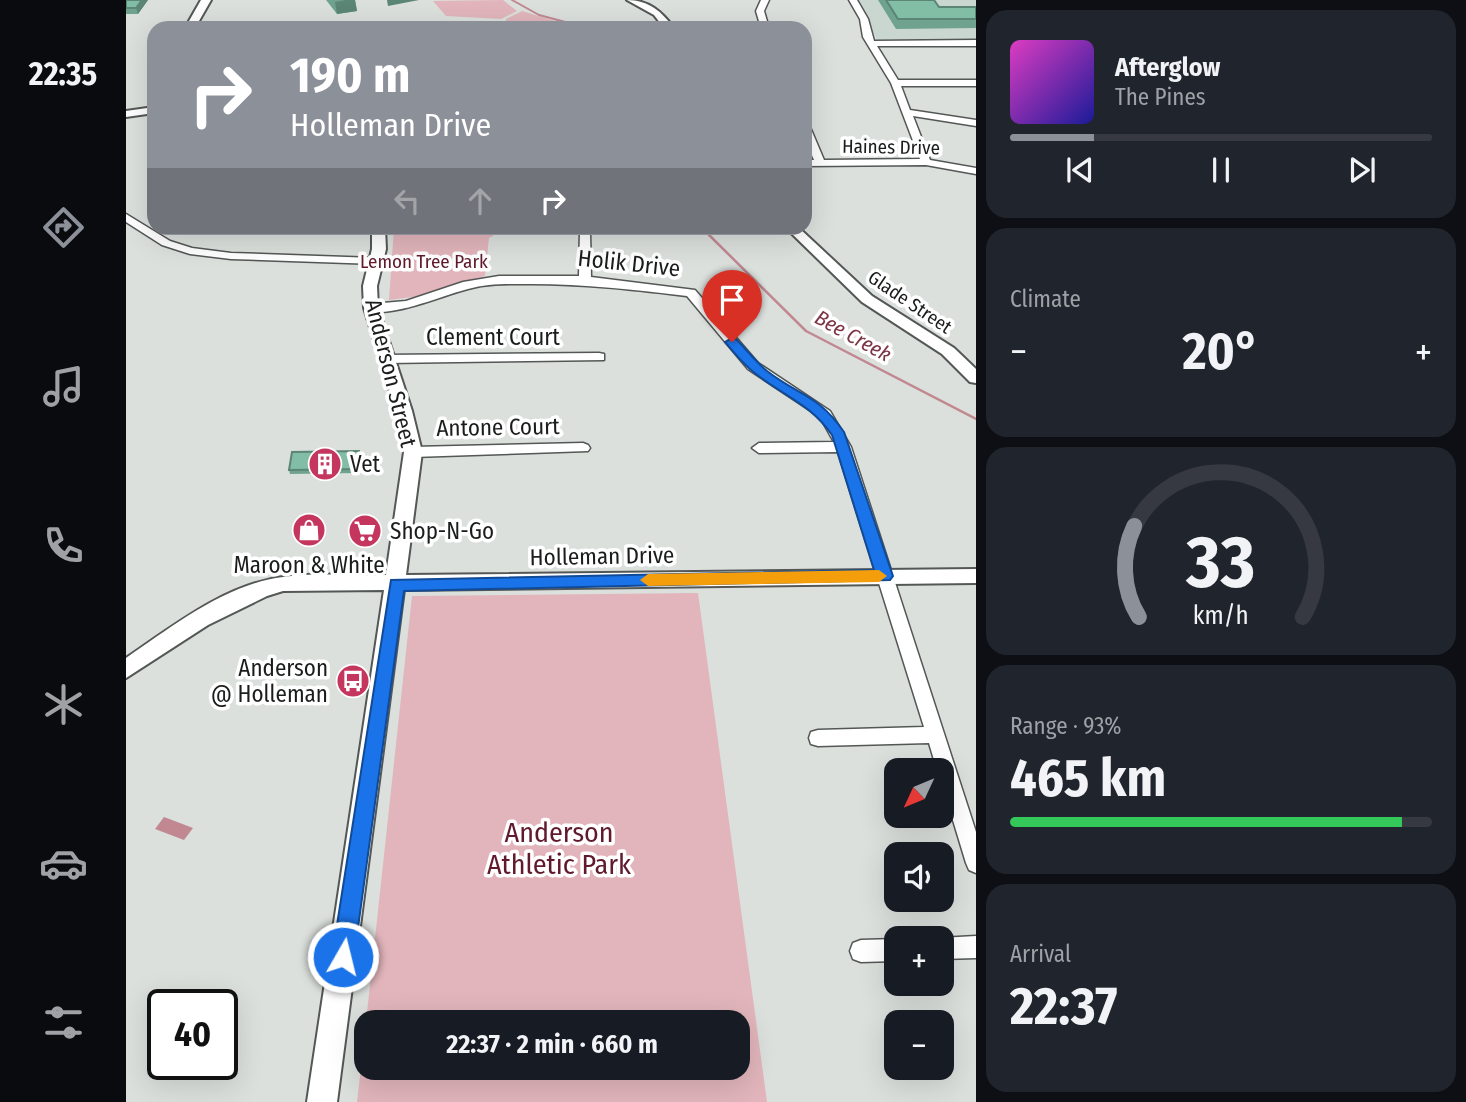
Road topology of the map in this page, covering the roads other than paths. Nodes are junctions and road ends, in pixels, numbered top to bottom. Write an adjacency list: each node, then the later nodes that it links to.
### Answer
1 (206, 0): 5 (street)
2 (632, 0): 6 (street)
3 (765, 0): 7 (street)
4 (853, 0): 9 (street)
5 (194, 21)
6 (663, 21)
7 (763, 21)
8 (976, 43): 9 (street)
9 (872, 44): 10 (street)
10 (895, 83): 11 (street); 13 (street)
11 (976, 83)
12 (147, 111): 14 (street)
13 (907, 112): 15 (street); 17 (street)
14 (126, 114)
15 (976, 123)
16 (812, 144): 19 (street)
17 (926, 162): 19 (street, Haines Drive); 20 (street, Haines Drive)
18 (812, 163): 19 (street, Haines Drive)
19 (820, 163)
20 (976, 171)
21 (126, 217): 22 (street)
22 (147, 231)
23 (154, 235): 27 (street)
24 (378, 235): 27 (street, Anderson Street)
25 (584, 235): 28 (street)
26 (799, 235): 32 (street, Glade Street)
27 (376, 261): 29 (street, Anderson Street)
28 (585, 280): 29 (street, Holik Drive); 33 (street, Holik Drive)
29 (370, 308): 31 (street, Anderson Street)
30 (599, 357): 31 (street, Clement Court)
31 (387, 359): 36 (street, Anderson Street)
32 (976, 378)
33 (844, 447): 35 (street); 37 (street, Holik Drive)
34 (583, 448): 36 (street, Antone Court)
35 (759, 448)
36 (413, 452): 39 (street, Anderson Street)
37 (884, 576): 38 (street, Holleman Drive); 39 (street, Holleman Drive); 41 (street, Holik Drive)
38 (976, 576)
39 (397, 584): 40 (street, Holleman Drive); 48 (street, Anderson Street)
40 (129, 663)
41 (935, 735): 42 (street); 43 (street, Holik Drive)
42 (818, 738)
43 (976, 863)
44 (976, 947): 45 (street)
45 (954, 948)
46 (884, 950): 47 (street)
47 (861, 951)
48 (322, 1102)

